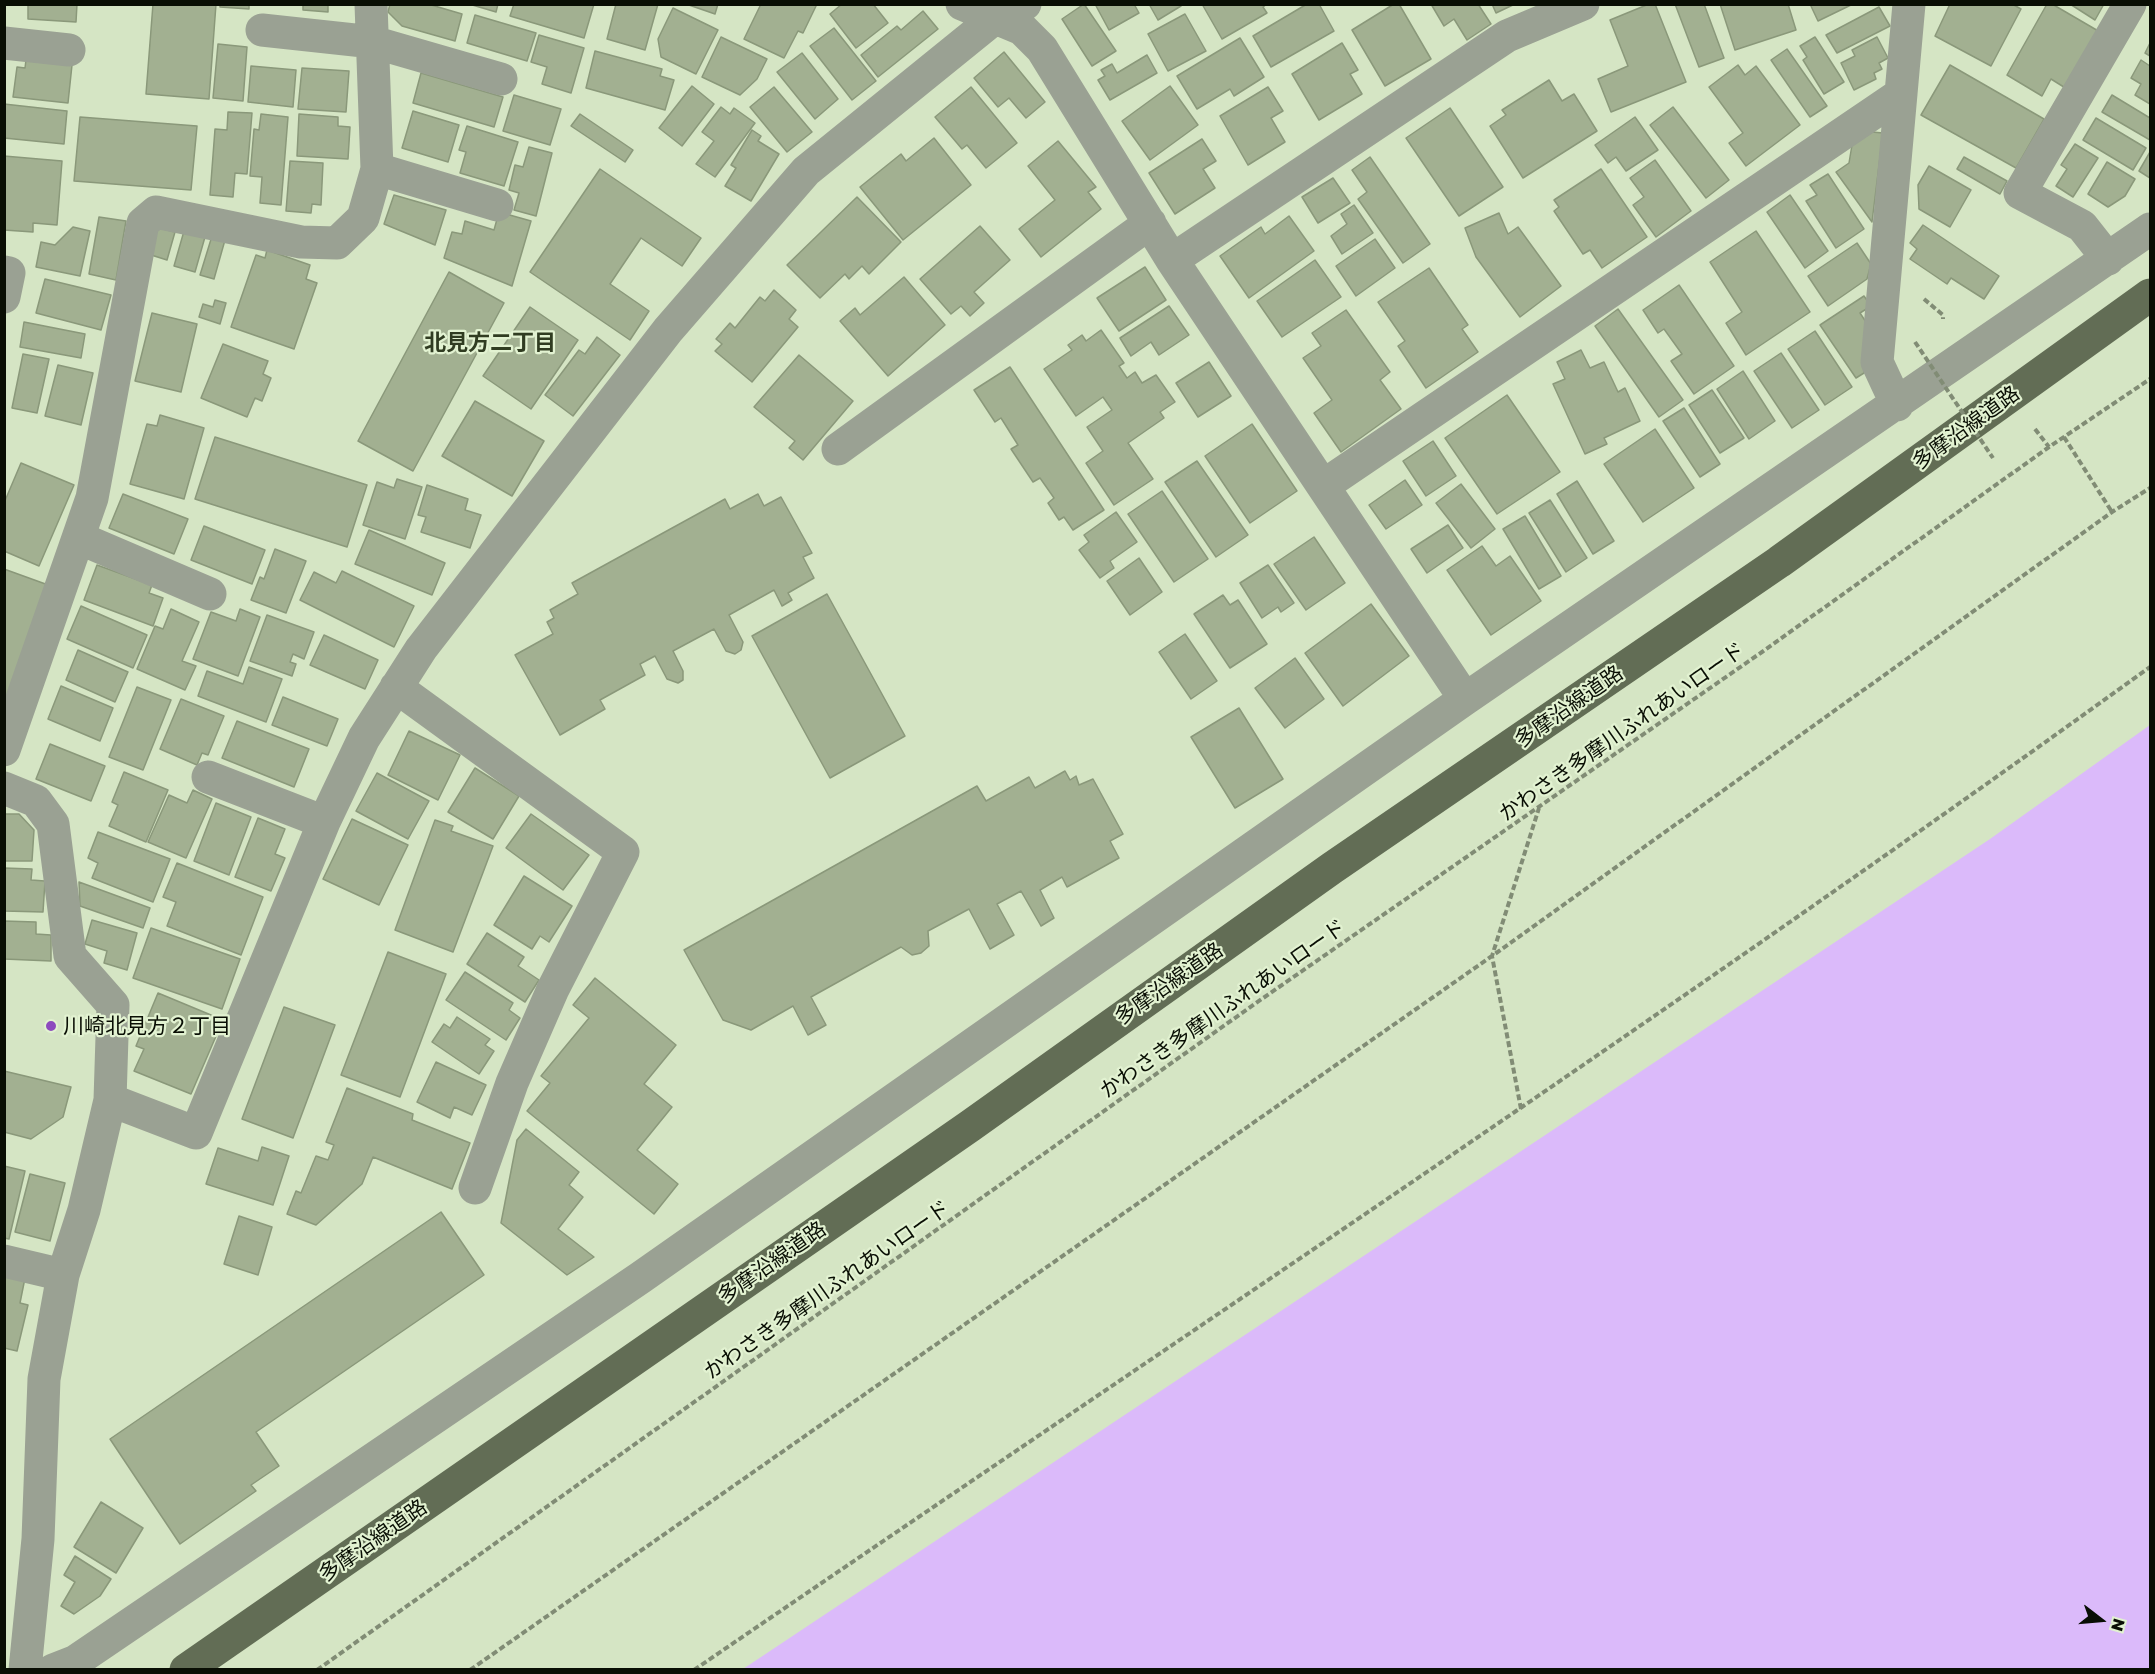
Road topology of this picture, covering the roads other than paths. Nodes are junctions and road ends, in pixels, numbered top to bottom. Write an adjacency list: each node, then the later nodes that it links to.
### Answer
1 (372, 4): 8 (street)
2 (962, 4): 6 (street)
3 (1583, 4): 18 (street)
4 (1909, 4): 12 (street)
5 (2130, 4): 17 (street)
6 (1010, 11): 15 (street); 27 (street)
7 (262, 30): 8 (street)
8 (373, 42): 11 (street); 13 (street)
9 (4, 43): 10 (street)
10 (69, 50)
11 (501, 79)
12 (1901, 94): 22 (street); 24 (street)
13 (377, 169): 14 (street); 25 (street)
14 (497, 204)
15 (1150, 223): 18 (street); 23 (street)
16 (2151, 229): 17 (street)
17 (2108, 259): 22 (street)
18 (1172, 260): 24 (street)
19 (4, 272): 21 (street)
20 (2151, 295): 39 (main road, 多摩沿線道路)
21 (4, 297)
22 (1897, 405): 28 (street)
23 (838, 449)
24 (1323, 486): 28 (street)
25 (79, 538): 26 (street); 29 (street)
26 (210, 594)
27 (396, 687): 32 (street); 34 (street)
28 (1465, 699): 38 (street)
29 (4, 750)
30 (208, 777): 32 (street)
31 (4, 788): 33 (street)
32 (324, 822): 33 (street)
33 (110, 1100): 36 (street)
34 (475, 1188)
35 (4, 1261): 36 (street)
36 (63, 1275): 37 (street)
37 (25, 1670)
38 (53, 1670)
39 (186, 1670)

